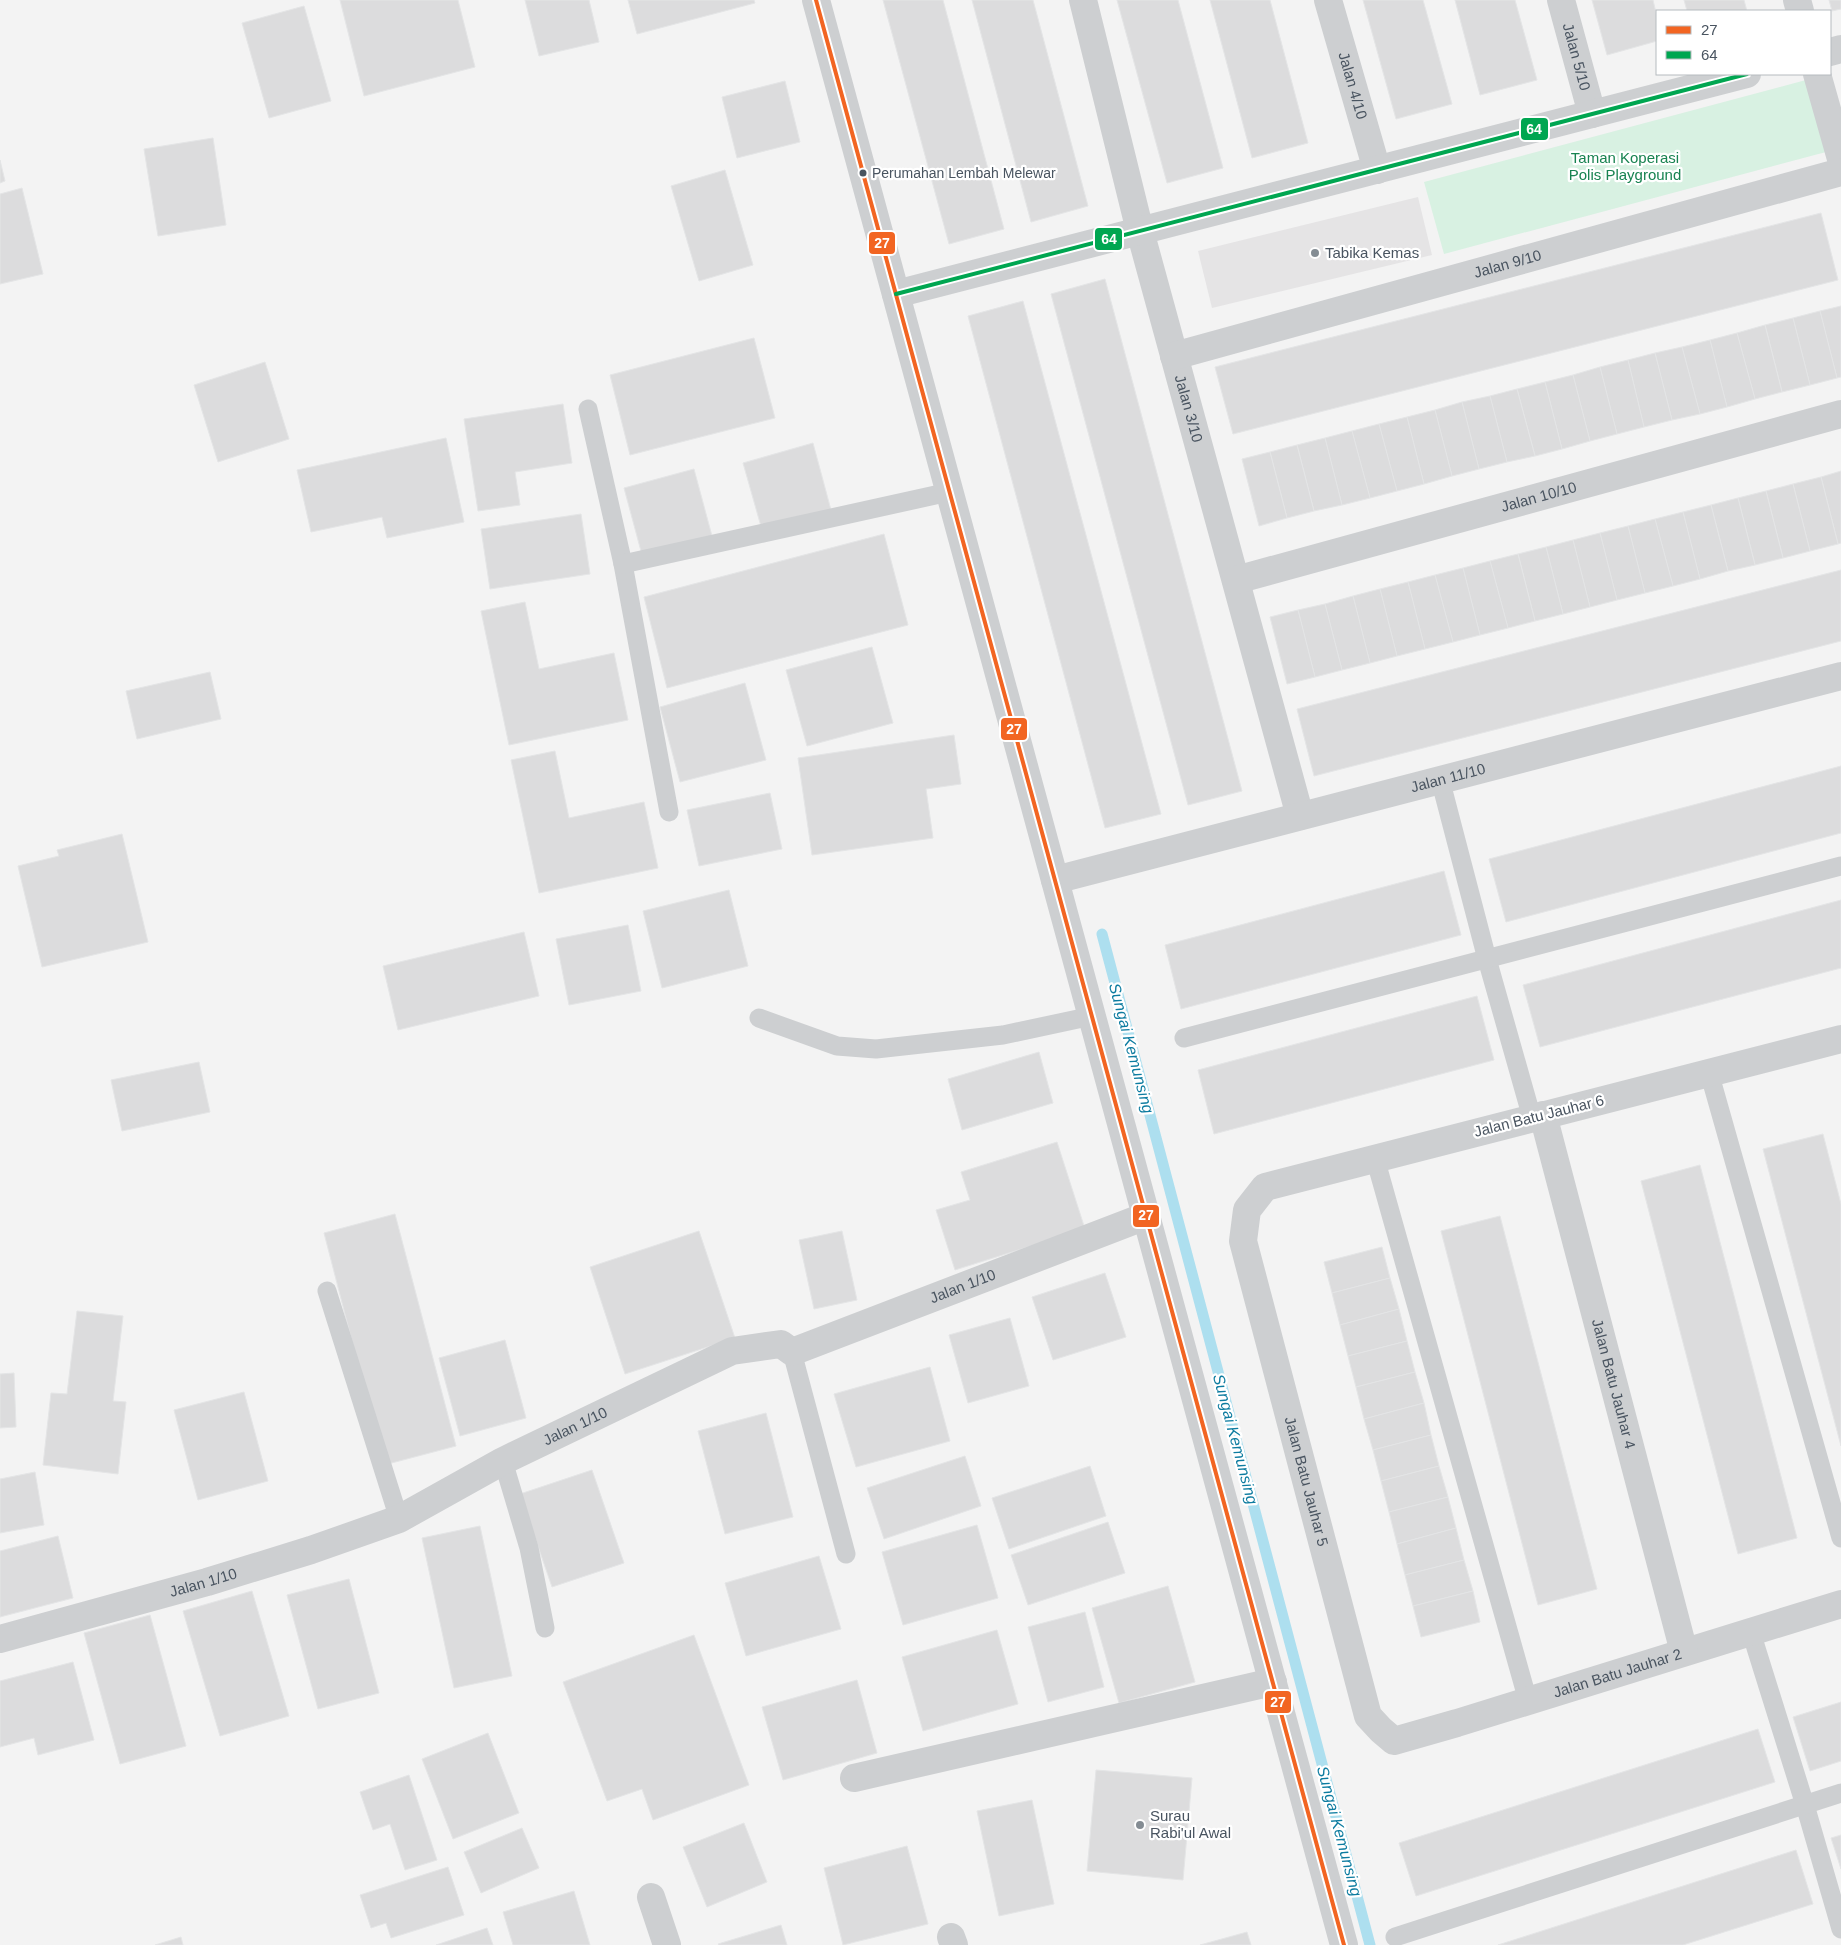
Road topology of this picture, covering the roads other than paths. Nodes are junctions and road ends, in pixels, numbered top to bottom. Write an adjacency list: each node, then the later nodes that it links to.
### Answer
1 (816, 0): 12 (street)
2 (1083, 0): 11 (street, Jalan 3/10)
3 (1328, 0): 9 (street, Jalan 4/10)
4 (1561, 0): 7 (street, Jalan 5/10)
5 (1743, 75): 7 (street)
6 (1818, 75): 8 (street)
7 (1592, 114): 9 (street)
8 (1841, 159)
9 (1377, 170): 11 (street)
10 (1841, 172): 13 (street, Jalan 9/10)
11 (1140, 232): 12 (street); 13 (street, Jalan 3/10)
12 (896, 294): 16 (street)
13 (1174, 356): 18 (street, Jalan 3/10)
14 (588, 409): 17 (lane)
15 (1841, 414): 18 (street, Jalan 10/10)
16 (949, 492): 17 (lane); 24 (street)
17 (623, 564): 21 (lane)
18 (1236, 580): 22 (street, Jalan 3/10)
19 (1841, 676): 20 (street, Jalan 11/10)
20 (1440, 780): 22 (street, Jalan 11/10); 25 (lane)
21 (669, 812)
22 (1300, 816): 24 (street, Jalan 11/10)
23 (1841, 866): 25 (lane)
24 (1055, 880): 26 (street)
25 (1487, 959): 28 (lane); 31 (lane)
26 (1092, 1016): 27 (lane); 34 (street)
27 (759, 1018)
28 (1184, 1038)
29 (1841, 1039): 30 (street, Jalan Batu Jauhar 6)
30 (1709, 1072): 31 (street, Jalan Batu Jauhar 6); 39 (lane)
31 (1538, 1116): 32 (street, Jalan Batu Jauhar 6); 45 (street, Jalan Batu Jauhar 4)
32 (1374, 1158): 33 (street, Jalan Batu Jauhar 6); 47 (lane)
33 (1248, 1210): 48 (street, Jalan Batu Jauhar 5)
34 (1146, 1216): 36 (street, Jalan 1/10); 46 (street)
35 (327, 1291): 38 (lane)
36 (792, 1352): 37 (street, Jalan 1/10); 40 (lane)
37 (502, 1460): 38 (street, Jalan 1/10); 42 (lane)
38 (399, 1519): 44 (street, Jalan 1/10)
39 (1841, 1538)
40 (846, 1554)
41 (1841, 1604): 43 (street, Jalan Batu Jauhar 2)
42 (545, 1628)
43 (1751, 1632): 45 (street, Jalan Batu Jauhar 2); 51 (lane)
44 (0, 1639)
45 (1684, 1652): 47 (street, Jalan Batu Jauhar 2)
46 (1273, 1682): 49 (street); 56 (street)
47 (1528, 1701): 48 (street, Jalan Batu Jauhar 2)
48 (1394, 1741)
49 (854, 1778)
50 (1841, 1793): 51 (lane)
51 (1805, 1805): 53 (lane); 54 (lane)
52 (651, 1897): 55 (street)
53 (1841, 1929)
54 (1395, 1937)
55 (667, 1945)
56 (1344, 1945)

